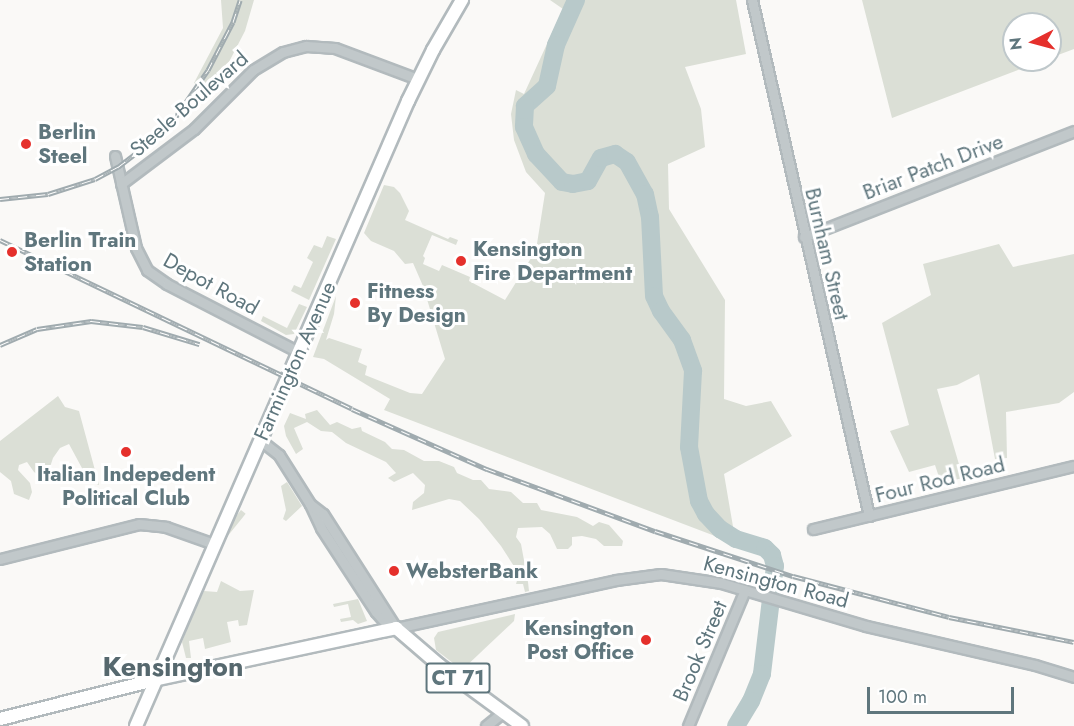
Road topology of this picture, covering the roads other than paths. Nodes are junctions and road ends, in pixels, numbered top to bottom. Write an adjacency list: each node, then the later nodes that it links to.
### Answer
1 (462, 0): 3 (main road, Farmington Avenue)
2 (752, 0): 7 (street, Burnham Street)
3 (418, 79): 6 (street, Steele Boulevard); 8 (main road, Farmington Avenue)
4 (1074, 131): 7 (street, Briar Patch Drive)
5 (115, 156): 6 (street, Depot Road)
6 (121, 184): 8 (street, Depot Road)
7 (804, 237): 11 (street, Burnham Street)
8 (299, 352): 9 (main road, Farmington Avenue)
9 (260, 440): 13 (main road, Farmington Avenue); 16 (street)
10 (1074, 466): 11 (street, Four Rod Road)
11 (869, 516): 12 (street, Four Rod Road)
12 (813, 529)
13 (214, 544): 14 (street); 18 (main road, Farmington Avenue)
14 (0, 559)
15 (745, 590): 16 (street, Kensington Road); 17 (street, Kensington Road); 24 (street, Brook Street)
16 (396, 628): 18 (main road); 19 (main road, CT 71)
17 (1074, 677)
18 (154, 680): 20 (main road); 21 (main road, Farmington Avenue)
19 (503, 712): 22 (street); 23 (main road, CT 71)
20 (0, 719)
21 (136, 726)
22 (486, 726)
23 (522, 726)
24 (688, 726)

